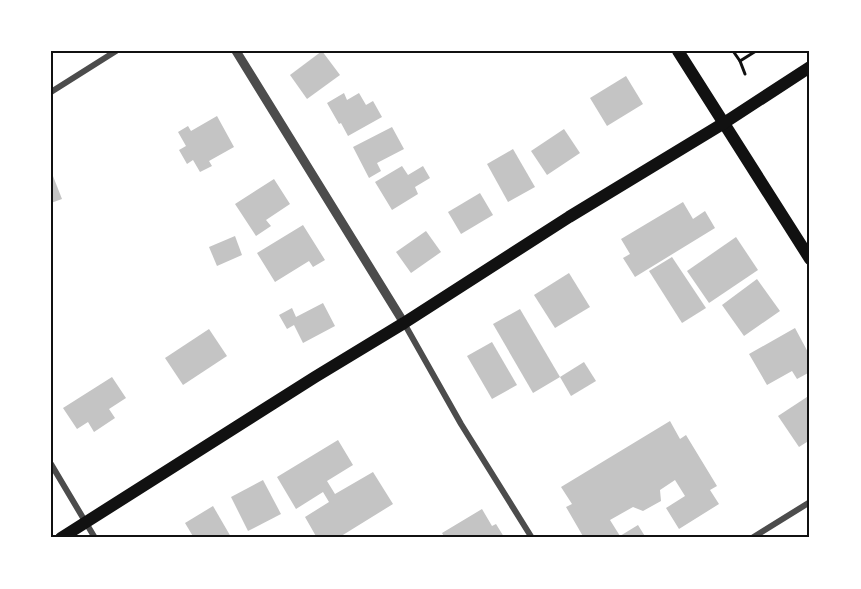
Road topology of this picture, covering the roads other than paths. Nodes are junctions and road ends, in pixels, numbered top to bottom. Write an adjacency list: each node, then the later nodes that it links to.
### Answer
1 (116, 51): 5 (street)
2 (236, 51): 8 (street)
3 (678, 51): 6 (main road)
4 (810, 67): 6 (main road)
5 (51, 92)
6 (724, 123): 7 (main road); 8 (main road)
7 (810, 259)
8 (404, 323): 11 (main road); 14 (street)
9 (51, 464): 11 (street)
10 (810, 502): 15 (street)
11 (86, 523): 12 (main road); 13 (street)
12 (61, 538)
13 (95, 538)
14 (532, 538)
15 (752, 538)

